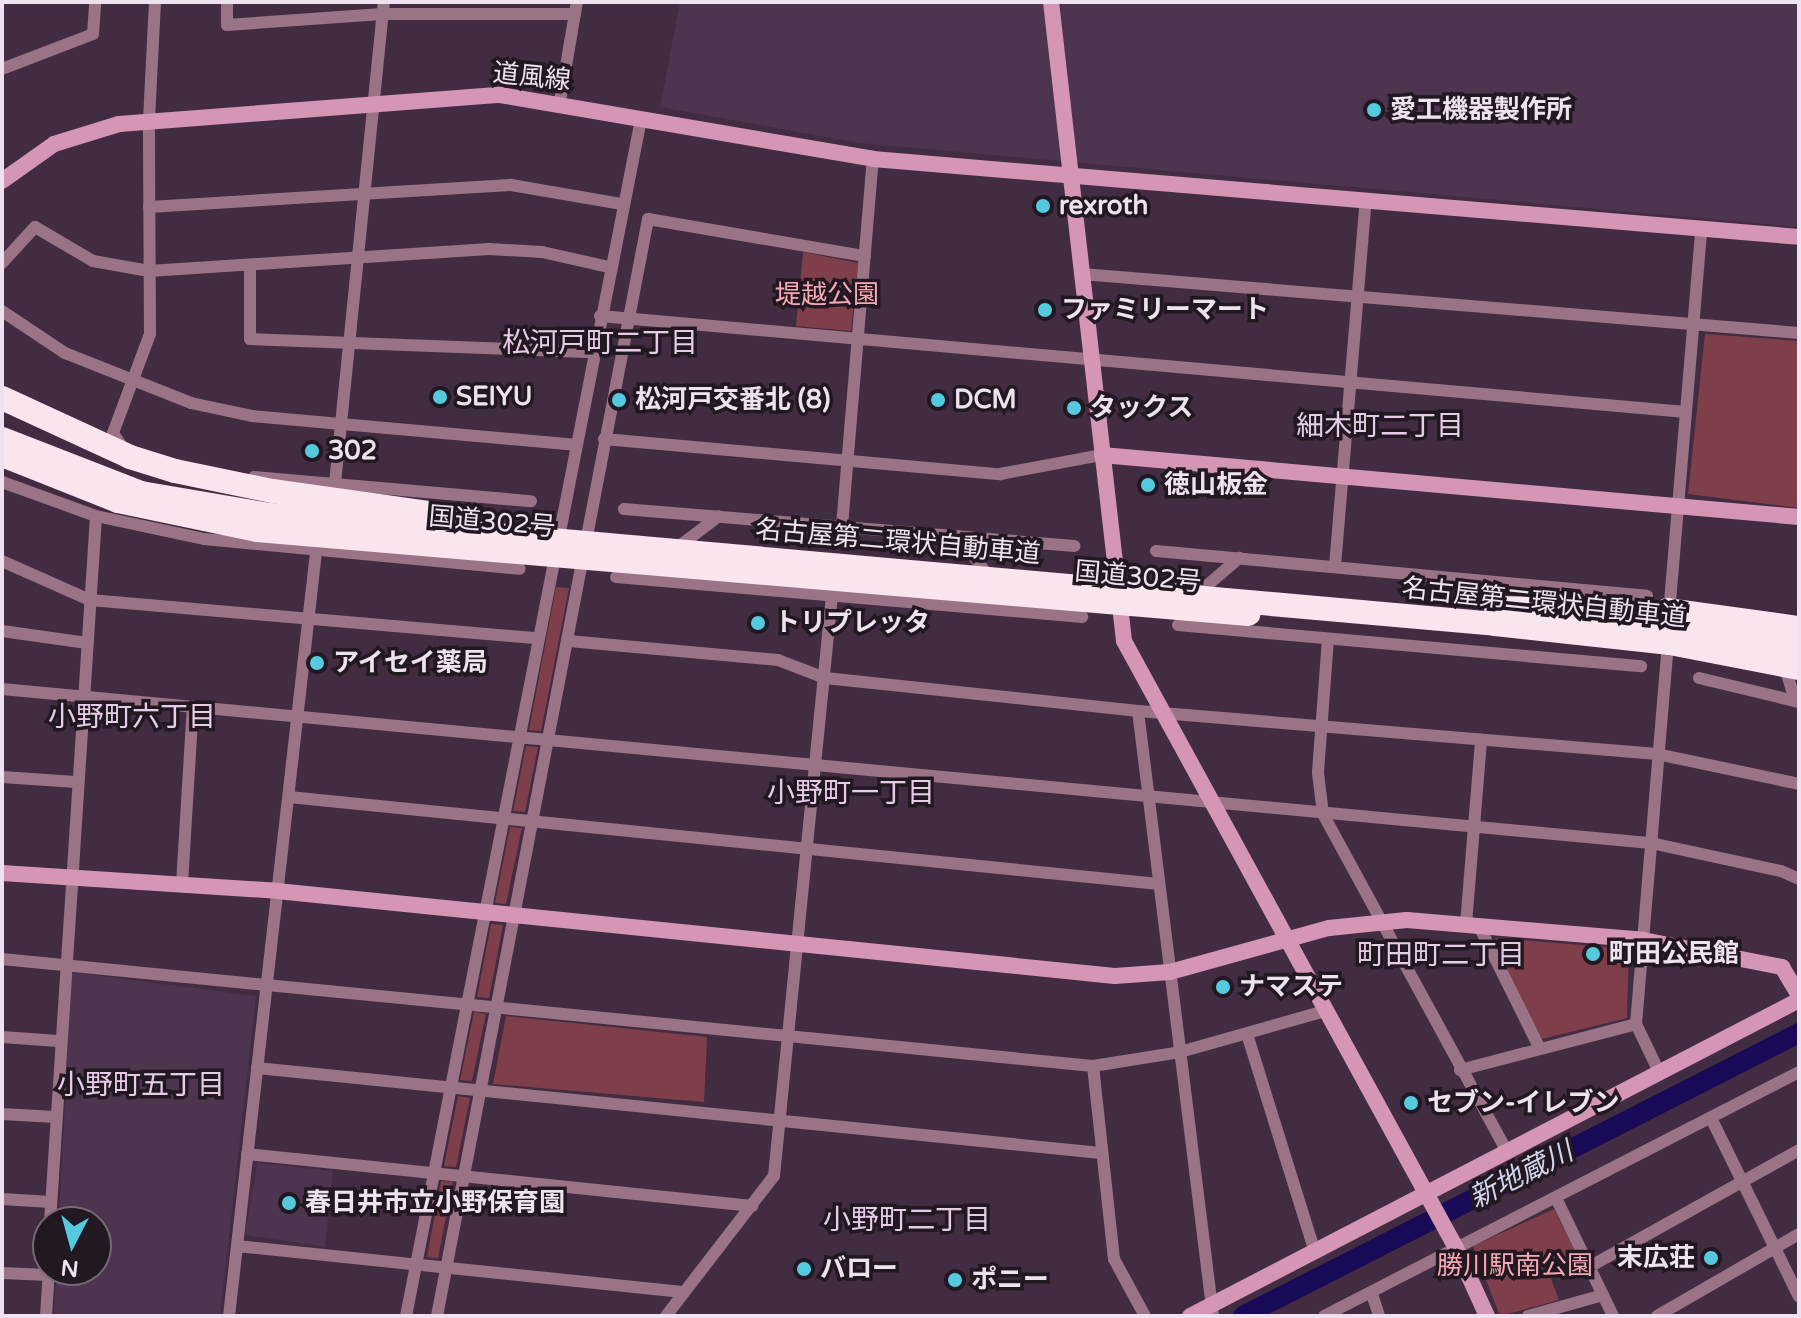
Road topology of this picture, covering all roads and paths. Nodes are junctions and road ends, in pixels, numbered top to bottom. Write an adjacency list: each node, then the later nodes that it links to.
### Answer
1 (95, 2): 7 (street)
2 (155, 2): 11 (street)
3 (227, 2): 5 (street)
4 (1051, 2): 13 (street)
5 (383, 8): 6 (street); 8 (street)
6 (576, 8): 9 (street)
7 (2, 69)
8 (370, 101): 9 (street, 道風線); 11 (street, 道風線); 15 (street)
9 (560, 101): 10 (street, 道風線)
10 (641, 119): 12 (street, 道風線); 17 (street)
11 (149, 120): 14 (street, 道風線); 18 (street)
12 (873, 159): 13 (street, 道風線); 21 (street)
13 (1069, 175): 16 (street, 道風線); 27 (street)
14 (2, 181)
15 (361, 191): 17 (street); 18 (street); 22 (street)
16 (1366, 200): 19 (street, 道風線); 28 (street)
17 (622, 204): 25 (street)
18 (149, 207): 26 (street)
19 (1701, 229): 20 (street, 道風線); 32 (street)
20 (1799, 237)
21 (865, 256): 31 (street); 34 (street)
22 (355, 258): 24 (street); 25 (street); 35 (street)
23 (2, 263): 26 (street)
24 (250, 265): 26 (street); 35 (street)
25 (609, 267): 30 (street)
26 (149, 271): 38 (street)
27 (1082, 274): 28 (street); 37 (street)
28 (1358, 298): 32 (street); 39 (street)
29 (2, 311): 38 (street)
30 (600, 316): 31 (street); 36 (street)
31 (628, 319): 34 (street); 45 (street)
32 (1693, 325): 33 (street); 41 (street)
33 (1799, 333)
34 (857, 341): 37 (street); 49 (street)
35 (347, 342): 36 (street); 43 (street)
36 (593, 352): 46 (street)
37 (1092, 361): 39 (street); 48 (street)
38 (134, 383): 43 (street); 52 (street)
39 (1350, 384): 41 (street); 50 (street)
40 (2, 398): 59 (highway, bridge)
41 (1686, 412): 55 (street)
42 (2, 423): 59 (highway, 名古屋第二環状自動車道, bridge)
43 (340, 426): 46 (street); 52 (street)
44 (2, 439): 86 (highway, 名古屋第二環状自動車道, bridge)
45 (604, 439): 49 (street); 68 (street)
46 (575, 445): 67 (street)
47 (2, 455): 63 (highway, 国道302号)
48 (1102, 455): 49 (street); 50 (street); 82 (street)
49 (847, 460): 61 (street)
50 (1342, 478): 55 (street); 72 (street)
51 (2, 482): 57 (street)
52 (335, 483): 53 (street)
53 (393, 489): 54 (street); 63 (street)
54 (531, 501)
55 (1678, 507): 60 (street); 100 (street)
56 (624, 509): 58 (street)
57 (96, 516): 66 (street); 81 (street)
58 (719, 516): 61 (street); 71 (street)
59 (458, 517): 86 (highway, 名古屋第二環状自動車道)
60 (1799, 517)
61 (842, 526): 62 (street)
62 (958, 536): 64 (street); 77 (street)
63 (429, 545): 67 (highway, 国道302号)
64 (1074, 546)
65 (1156, 551): 69 (street)
66 (316, 553): 73 (street); 89 (street)
67 (554, 555): 68 (highway, 国道302号); 93 (street)
68 (584, 558): 71 (highway, 国道302号); 96 (street)
69 (1239, 558): 72 (street); 85 (street)
70 (2, 561): 81 (street)
71 (655, 564): 75 (highway, 国道302号)
72 (1335, 566): 76 (street)
73 (520, 569)
74 (616, 577): 75 (street)
75 (717, 577): 77 (highway, 国道302号); 78 (street)
76 (1508, 583): 79 (street); 94 (street)
77 (1001, 593): 80 (highway, 国道302号)
78 (832, 595): 84 (street); 103 (street)
79 (1647, 596)
80 (1046, 597): 82 (highway, 国道302号); 84 (street)
81 (90, 600): 89 (street); 97 (street)
82 (1119, 603): 85 (highway, 国道302号); 110 (street)
83 (1704, 604): 88 (street)
84 (1023, 612): 87 (street)
85 (1180, 616): 90 (highway, 国道302号)
86 (1496, 616): 91 (highway, bridge); 98 (highway, 名古屋第二環状自動車道, bridge); 105 (highway, bridge)
87 (1082, 617)
88 (1799, 617)
89 (309, 619): 93 (street); 111 (street)
90 (1254, 623): 94 (highway, 国道302号); 95 (street)
91 (1799, 627): 102 (street)
92 (2, 631): 97 (street)
93 (537, 638): 113 (street)
94 (1529, 638): 99 (highway, 国道302号)
95 (1328, 639): 99 (street); 112 (street)
96 (569, 641): 103 (street); 115 (street)
97 (87, 643): 107 (street)
98 (1799, 649)
99 (1576, 652): 100 (highway, 国道302号); 101 (street)
100 (1667, 652): 102 (highway, 国道302号); 116 (street)
101 (1641, 666)
102 (1763, 668): 105 (highway, 国道302号)
103 (825, 678): 109 (street); 117 (street)
104 (1699, 678): 105 (street)
105 (1796, 684)
106 (2, 689): 107 (street)
107 (83, 695): 108 (street); 119 (street)
108 (193, 706): 111 (street); 133 (street)
109 (1138, 711): 110 (street); 122 (street)
110 (1160, 712): 112 (street); 123 (street)
111 (298, 716): 113 (street); 121 (street)
112 (1321, 726): 114 (street); 124 (street)
113 (517, 739): 115 (street); 125 (street)
114 (1481, 740): 116 (street); 127 (street)
115 (549, 742): 117 (street); 126 (street)
116 (1657, 754): 120 (street); 128 (street)
117 (814, 766): 122 (street); 129 (street)
118 (2, 777): 119 (street)
119 (76, 782): 131 (street)
120 (1799, 784)
121 (289, 797): 125 (street); 135 (street)
122 (1150, 799): 123 (street); 134 (street)
123 (1212, 804): 124 (street); 141 (street)
124 (1323, 814): 127 (street); 138 (street)
125 (501, 818): 126 (street); 136 (street)
126 (533, 821): 129 (street); 137 (street)
127 (1473, 828): 128 (street); 139 (street)
128 (1651, 843): 132 (street); 140 (street)
129 (806, 848): 134 (street); 142 (street)
130 (2, 873): 131 (street)
131 (69, 877): 133 (street); 144 (street)
132 (1799, 879)
133 (182, 884): 135 (street)
134 (1159, 884): 145 (street)
135 (277, 891): 136 (street); 146 (street)
136 (483, 912): 137 (street); 148 (street)
137 (516, 915): 142 (street); 149 (street)
138 (1380, 921): 139 (street); 141 (street); 160 (street)
139 (1473, 925): 140 (street); 156 (street)
140 (1643, 940): 147 (street); 151 (street)
141 (1286, 941): 145 (street); 150 (street)
142 (796, 945): 145 (street); 153 (street)
143 (2, 959): 144 (street)
144 (64, 964): 146 (street); 155 (street)
145 (1170, 972): 157 (street)
146 (267, 984): 148 (street); 159 (street)
147 (1799, 997): 162 (street)
148 (465, 1003): 149 (street); 163 (street)
149 (498, 1006): 153 (street); 164 (street)
150 (1325, 1011): 152 (street); 176 (street)
151 (1636, 1024): 156 (street); 162 (street)
152 (1247, 1034): 157 (street); 186 (street)
153 (788, 1036): 158 (street); 168 (street)
154 (2, 1037): 155 (street)
155 (58, 1041): 166 (street)
156 (1540, 1049): 160 (street)
157 (1180, 1052): 158 (street); 197 (street)
158 (1093, 1066): 170 (street)
159 (257, 1068): 163 (street); 172 (street)
160 (1460, 1070): 171 (street)
161 (1799, 1072): 167 (street)
162 (1660, 1074): 171 (street)
163 (449, 1087): 164 (street); 173 (street)
164 (480, 1092): 168 (street); 174 (street)
165 (2, 1114): 166 (street)
166 (55, 1117): 179 (street)
167 (1711, 1118): 175 (street); 177 (street)
168 (780, 1122): 170 (street); 181 (street)
169 (1799, 1150): 175 (street)
170 (1101, 1153): 203 (street)
171 (1508, 1153): 176 (street)
172 (247, 1154): 173 (street); 183 (street)
173 (434, 1172): 174 (street); 187 (street)
174 (463, 1175): 181 (street); 188 (street)
175 (1744, 1181): 185 (street); 189 (street)
176 (1426, 1195): 184 (street); 186 (street)
177 (1556, 1198): 184 (street); 189 (street)
178 (2, 1199): 179 (street)
179 (51, 1202): 180 (street)
180 (51, 1206)
181 (752, 1206): 193 (street)
182 (1799, 1234): 185 (street)
183 (237, 1246): 187 (street); 199 (street)
184 (1455, 1248): 194 (street); 207 (street)
185 (1776, 1248): 196 (street); 210 (street)
186 (1314, 1249): 197 (street)
187 (415, 1264): 188 (street); 200 (street)
188 (446, 1267): 193 (street); 201 (street)
189 (1589, 1267): 195 (street)
190 (32, 1272): 191 (street)
191 (2, 1273)
192 (47, 1286): 198 (street)
193 (683, 1292): 202 (street)
194 (1372, 1294): 205 (street); 206 (street)
195 (1603, 1295): 208 (street); 209 (street)
196 (1799, 1297)
197 (1212, 1311): 204 (street)
198 (46, 1316)
199 (229, 1316)
200 (406, 1316)
201 (437, 1316)
202 (666, 1316)
203 (1145, 1316)
204 (1190, 1316)
205 (1324, 1316)
206 (1379, 1316)
207 (1487, 1316)
208 (1528, 1316)
209 (1613, 1316)
210 (1657, 1316)

